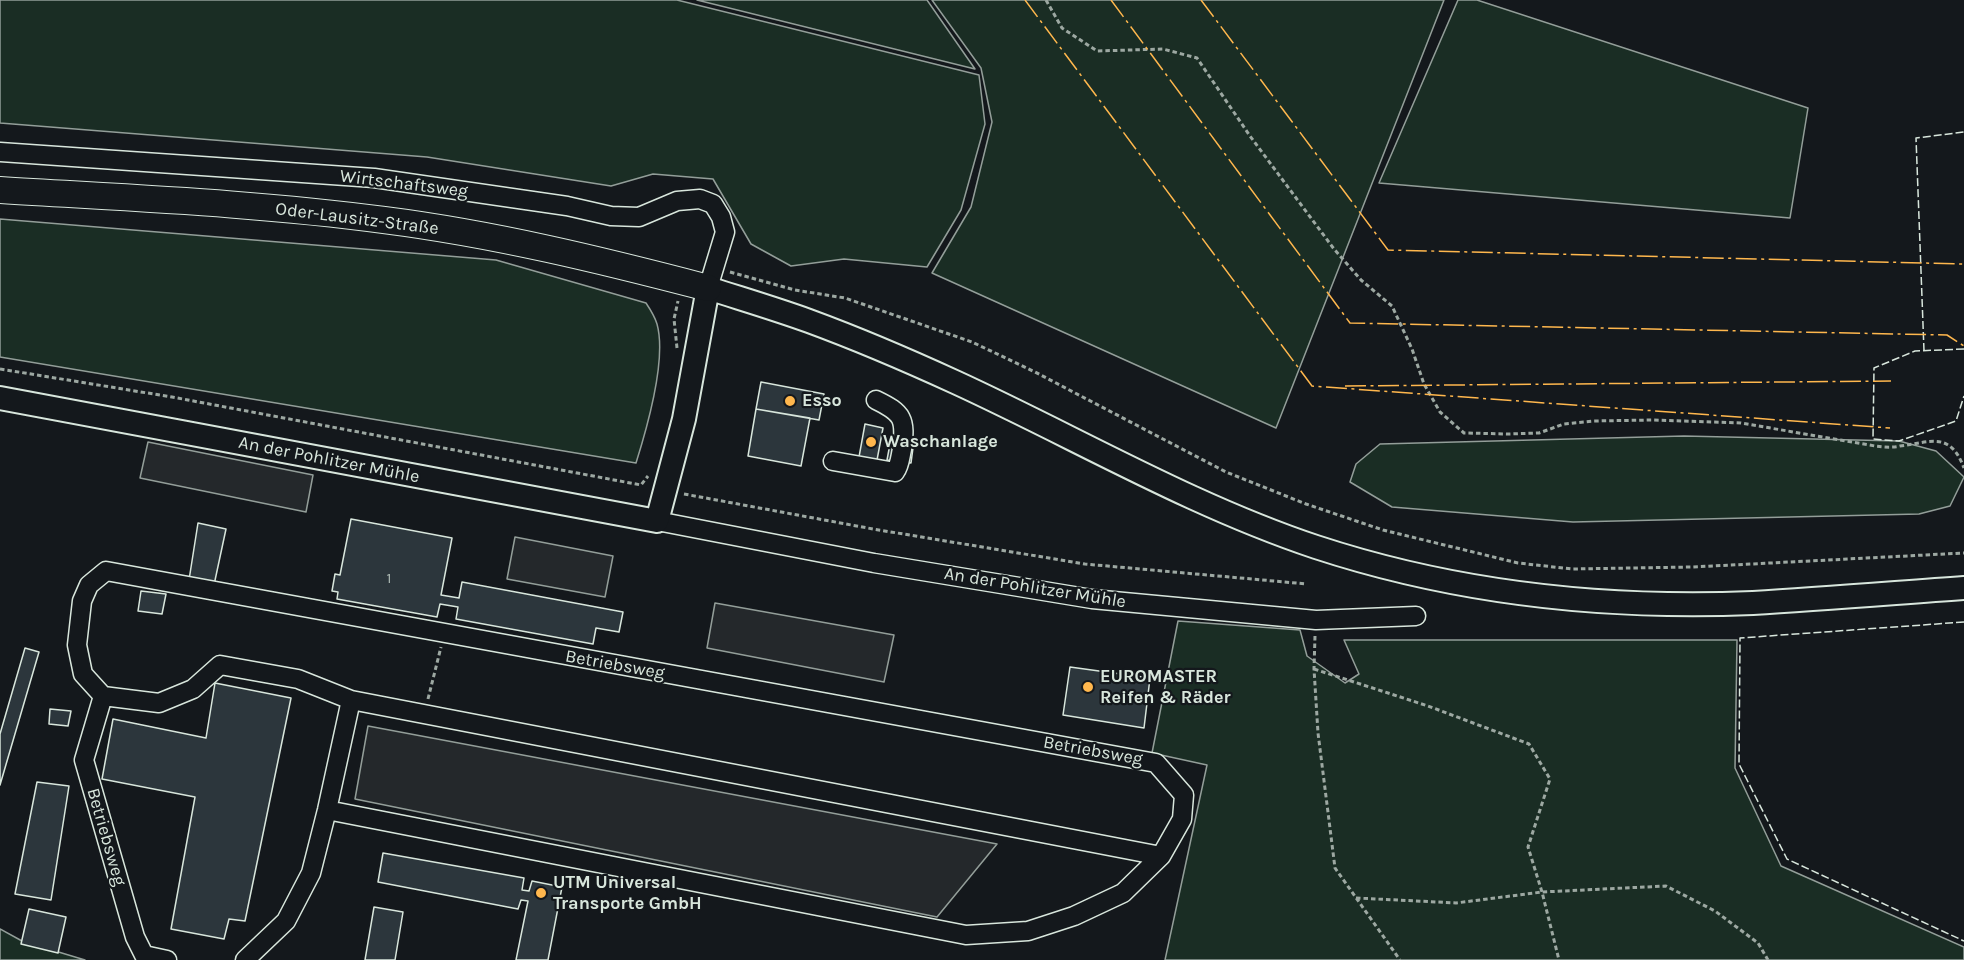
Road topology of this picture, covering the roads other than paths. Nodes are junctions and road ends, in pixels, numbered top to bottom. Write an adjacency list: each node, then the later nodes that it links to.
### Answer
1 (0, 152): 3 (street, Wirtschaftsweg)
2 (0, 190): 3 (highway, Oder-Lausitz-Straße)
3 (702, 279): 7 (main road); 8 (main road)
4 (0, 398): 7 (main road, An der Pohlitzer Mühle)
5 (876, 400): 6 (street)
6 (833, 461)
7 (657, 521): 9 (street, An der Pohlitzer Mühle)
8 (1964, 588)
9 (1416, 616)
10 (103, 696): 11 (street); 13 (street, Betriebsweg); 14 (street, Betriebsweg)
11 (351, 700): 12 (street); 13 (street)
12 (327, 810): 13 (street, Betriebsweg); 15 (street)
13 (1161, 856)
14 (167, 960)
15 (245, 960)

